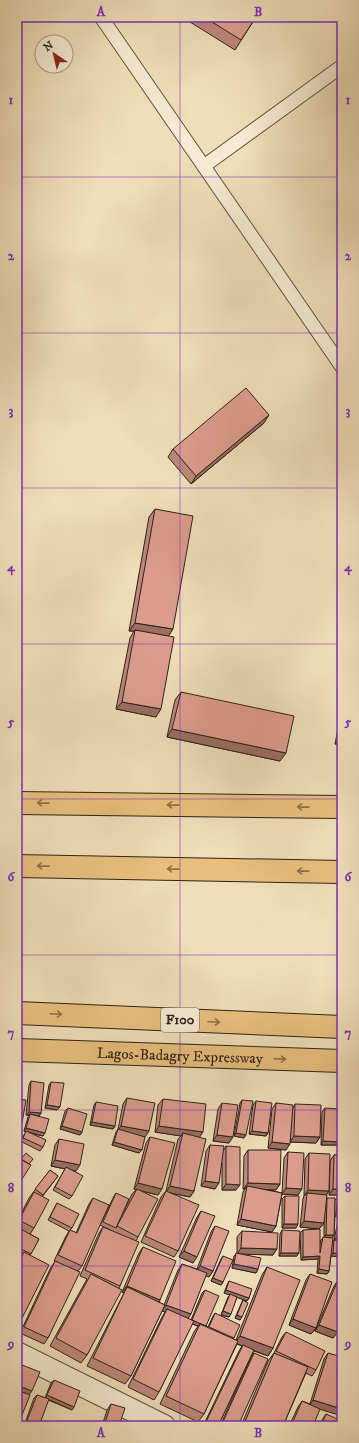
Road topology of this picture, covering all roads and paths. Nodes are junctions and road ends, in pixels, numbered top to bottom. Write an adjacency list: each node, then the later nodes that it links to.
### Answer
1 (101, 17): 3 (lane)
2 (342, 66): 3 (lane)
3 (204, 166): 4 (lane)
4 (342, 367)
5 (17, 803): 6 (main road, one-way to 5)
6 (342, 808)
7 (17, 866): 8 (main road, one-way to 7)
8 (342, 872)
9 (17, 1013): 10 (main road, F100, one-way to 10)
10 (342, 1027)
11 (17, 1050): 12 (main road, Lagos-Badagry Expressway, one-way to 12)
12 (342, 1061)
13 (17, 1353): 14 (street)
14 (164, 1426)

